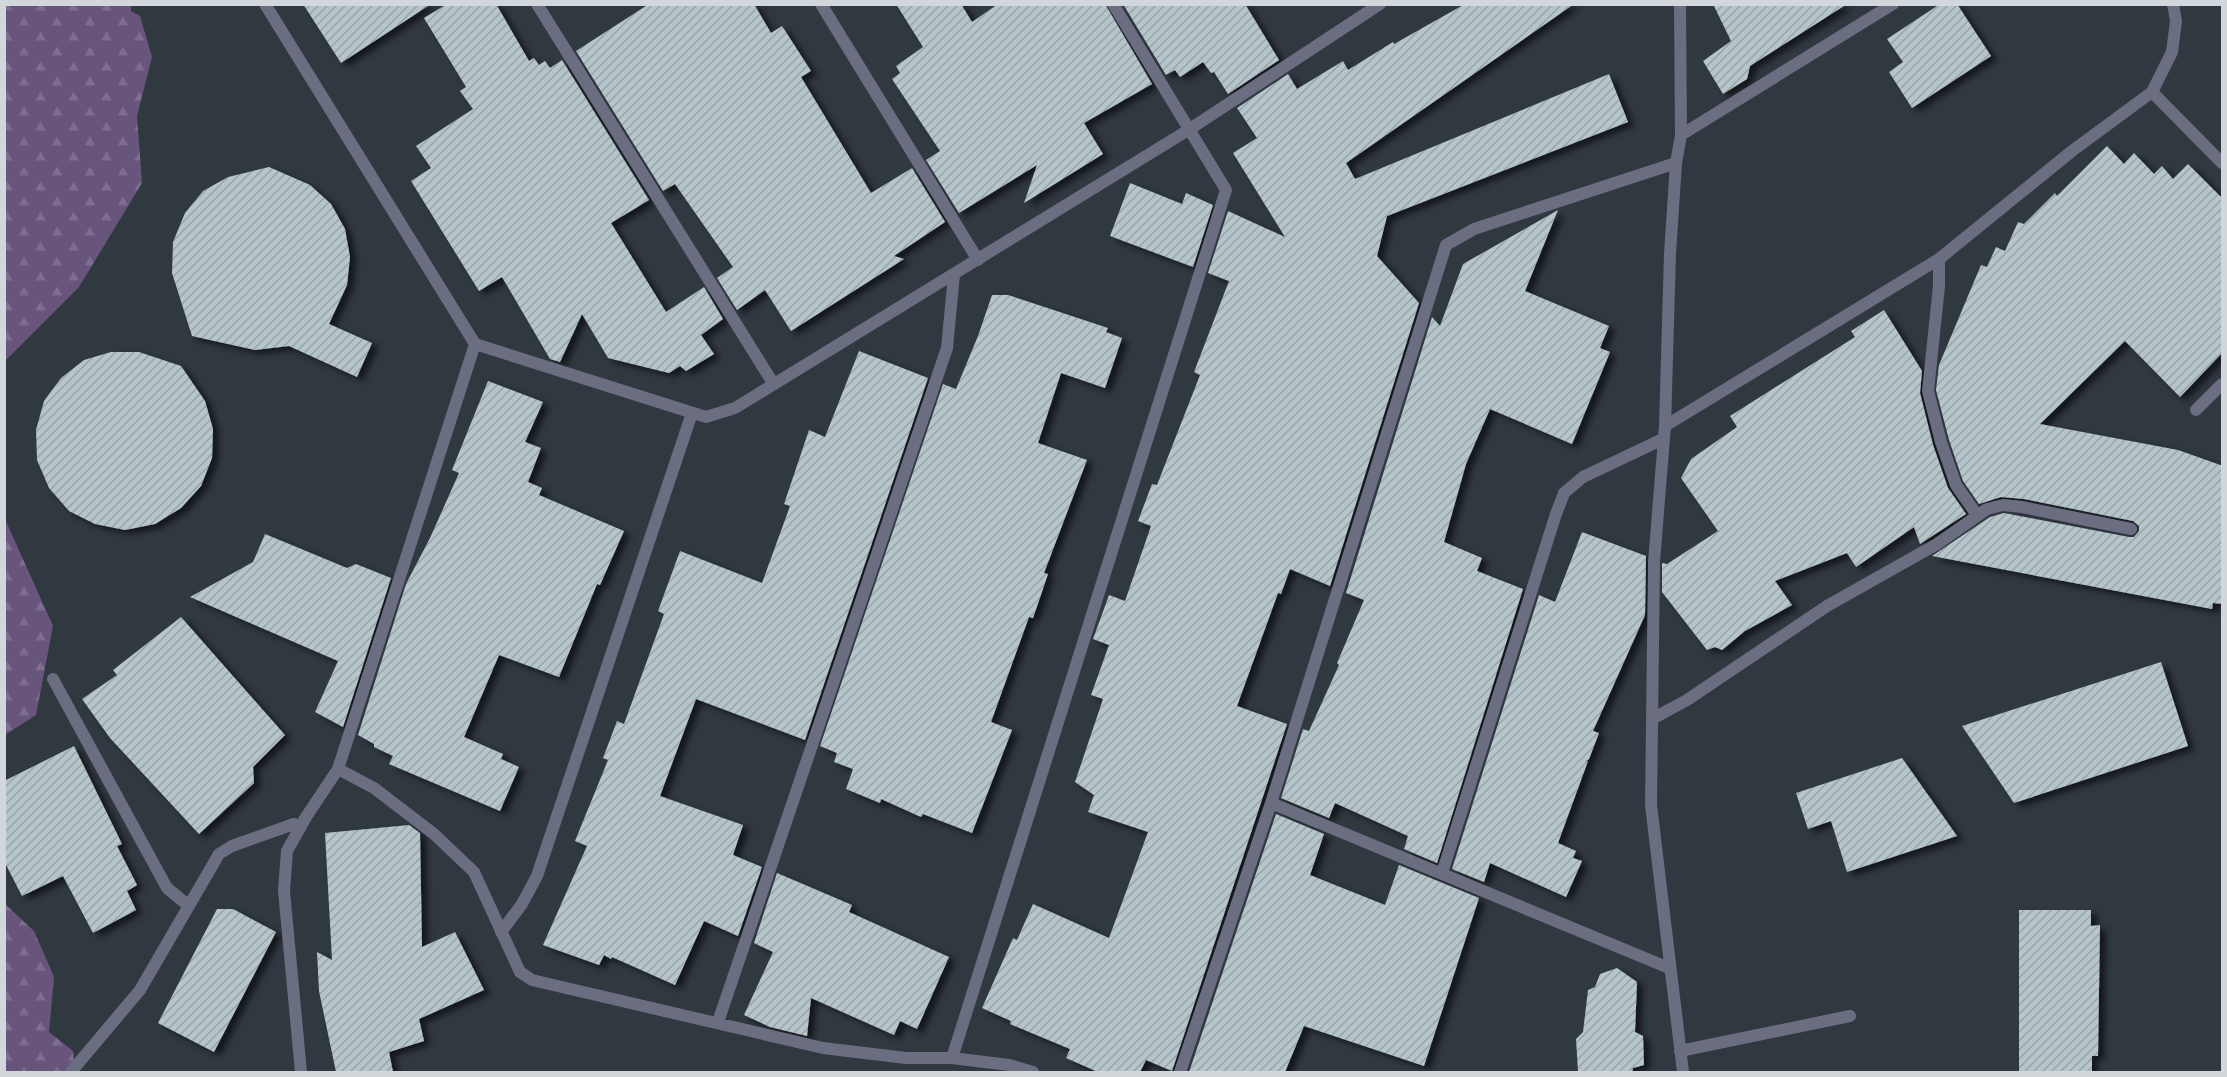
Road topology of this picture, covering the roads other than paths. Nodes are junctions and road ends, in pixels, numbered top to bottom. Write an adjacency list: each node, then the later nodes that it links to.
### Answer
1 (265, 4): 17 (street)
2 (537, 4): 18 (street)
3 (821, 4): 15 (street)
4 (1113, 4): 10 (street)
5 (1380, 4): 10 (street)
6 (1680, 4): 11 (street)
7 (1893, 4): 11 (street)
8 (2172, 4): 9 (street)
9 (2152, 93): 12 (street); 14 (street)
10 (1190, 129): 15 (street); 37 (street)
11 (1681, 135): 13 (street)
12 (2223, 163)
13 (1676, 164): 22 (street); 28 (street)
14 (1939, 258): 22 (street); 23 (street)
15 (978, 260): 16 (street)
16 (954, 275): 18 (street); 35 (street)
17 (475, 344): 21 (street); 27 (street)
18 (773, 383): 21 (street)
19 (2223, 384): 20 (street)
20 (2196, 410)
21 (692, 413): 32 (street)
22 (1664, 433): 26 (street); 30 (street)
23 (1977, 516): 24 (street); 26 (street)
24 (2131, 529)
25 (53, 679): 31 (street)
26 (1652, 719): 33 (street)
27 (338, 770): 29 (street); 32 (street)
28 (1272, 802): 30 (street); 41 (street)
29 (301, 826): 31 (street); 39 (street)
30 (1442, 873): 33 (street)
31 (189, 906): 38 (street)
32 (501, 932): 35 (street)
33 (1669, 968): 36 (street)
34 (1850, 1016): 36 (street)
35 (718, 1022): 37 (street)
36 (1680, 1051): 42 (street)
37 (952, 1058): 40 (street)
38 (71, 1072)
39 (301, 1072)
40 (1034, 1072)
41 (1180, 1072)
42 (1683, 1072)

